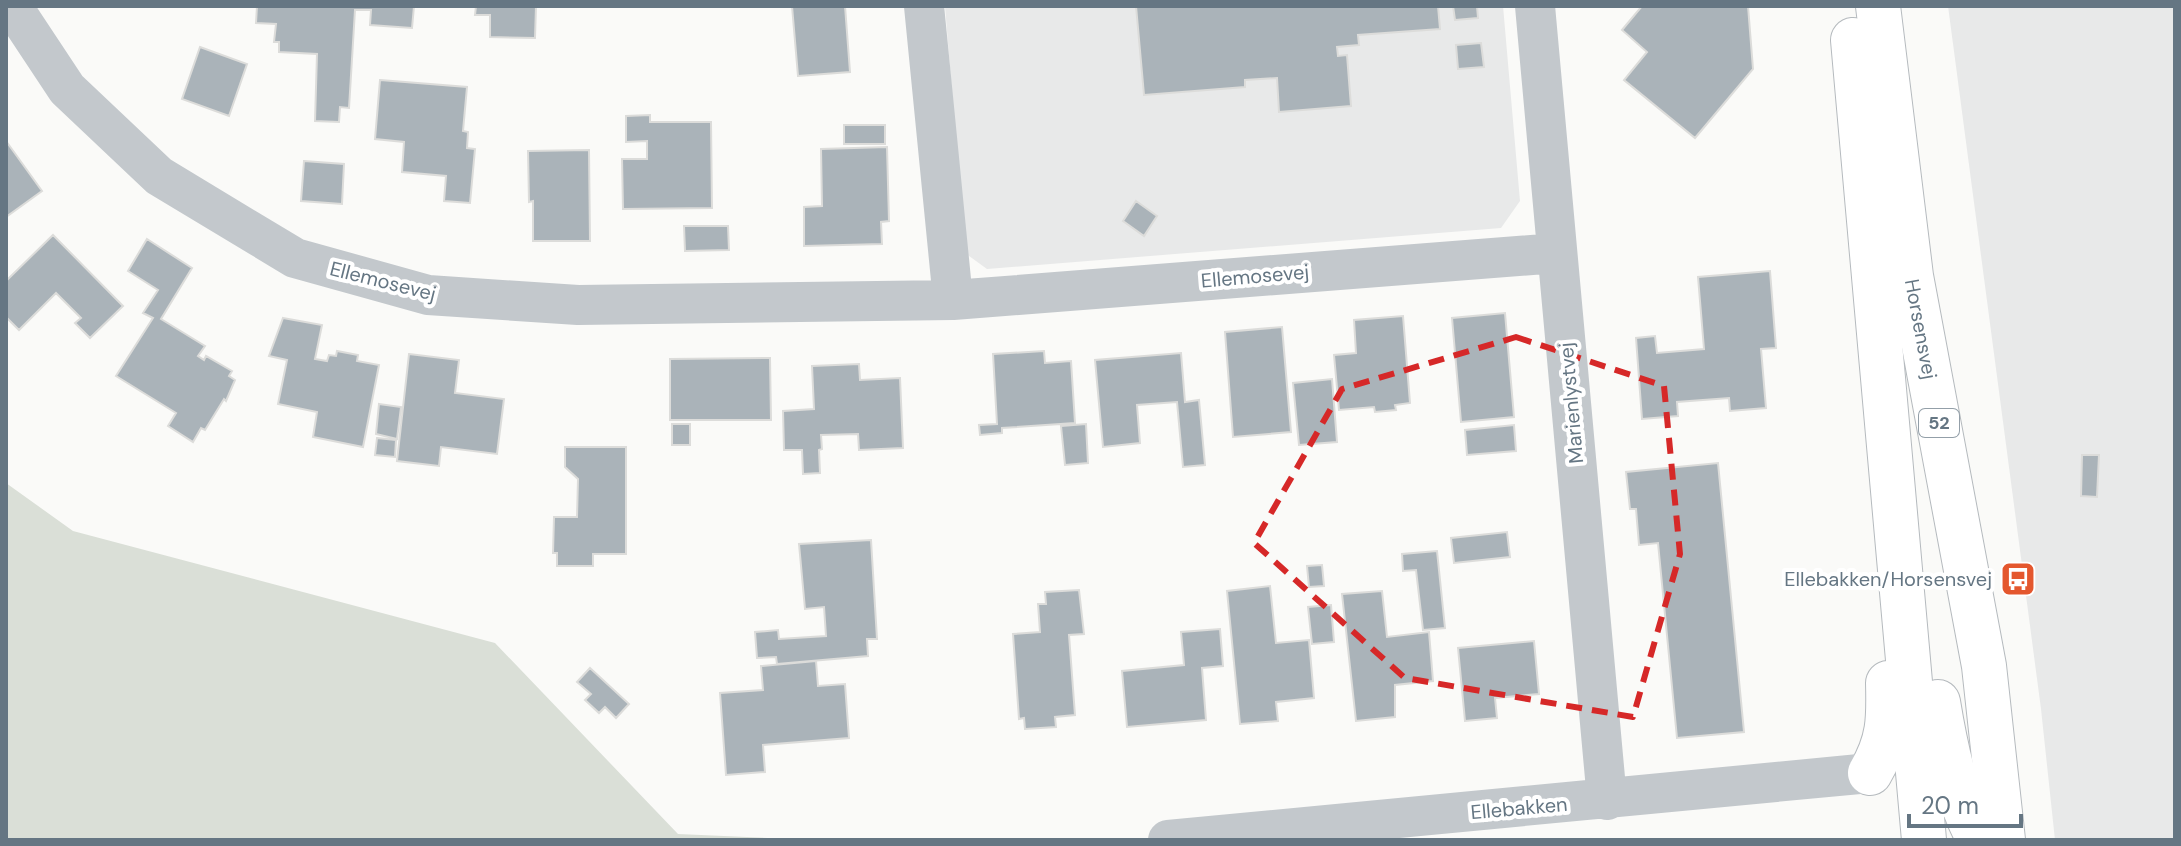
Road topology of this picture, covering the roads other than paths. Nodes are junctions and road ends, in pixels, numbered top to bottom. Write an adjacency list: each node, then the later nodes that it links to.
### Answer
1 (12, 6): 7 (street, Ellemosevej)
2 (924, 6): 7 (street)
3 (1535, 6): 6 (street, Marienlystvej)
4 (1850, 6): 8 (main road, Horsensvej)
5 (1878, 6): 15 (main road, Horsensvej / 52)
6 (1557, 253): 7 (street, Ellemosevej); 10 (street, Marienlystvej)
7 (953, 300)
8 (1899, 549): 9 (main road); 13 (main road, Horsensvej); 14 (main road)
9 (1870, 773): 10 (street, Ellebakken)
10 (1607, 800): 11 (street, Ellebakken)
11 (1300, 834): 12 (street, Ellebakken)
12 (1168, 840)
13 (1924, 840)
14 (1979, 840)
15 (2003, 840)

